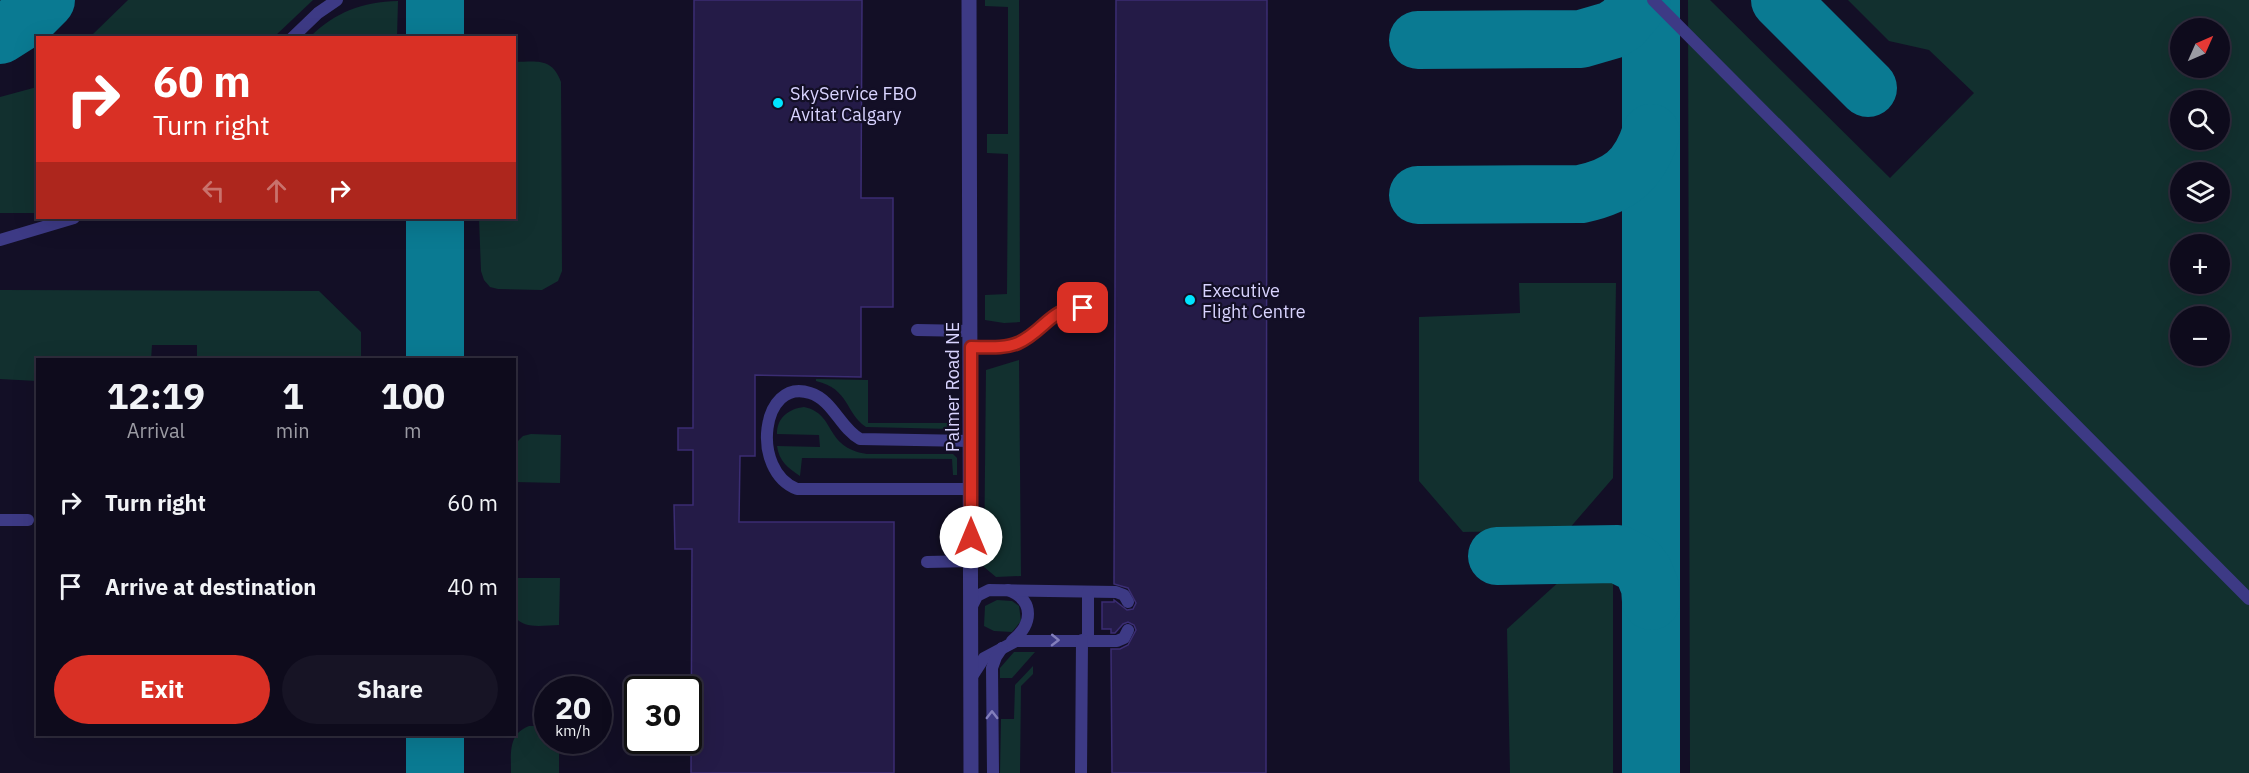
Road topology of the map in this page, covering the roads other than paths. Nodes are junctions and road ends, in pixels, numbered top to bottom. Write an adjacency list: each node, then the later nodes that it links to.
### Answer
1 (338, 0): 4 (lane)
2 (969, 0): 9 (street, Palmer Road NE)
3 (1653, 0): 19 (lane)
4 (294, 36)
5 (71, 219): 6 (lane)
6 (0, 240)
7 (1083, 308): 10 (lane)
8 (917, 330): 9 (lane)
9 (971, 331): 10 (street, Palmer Road NE)
10 (971, 347): 11 (street, Palmer Road NE)
11 (971, 441): 12 (street, Palmer Road NE); 12 (lane)
12 (971, 489): 15 (street, Palmer Road NE)
13 (0, 520): 14 (lane)
14 (28, 520)
15 (971, 561): 16 (lane); 21 (street, Palmer Road NE)
16 (927, 562)
17 (1008, 590): 18 (lane); 21 (lane); 24 (lane)
18 (1088, 592): 20 (lane); 23 (lane)
19 (2249, 599)
20 (1128, 602)
21 (971, 608): 25 (street, Palmer Road NE)
22 (1128, 630): 23 (lane)
23 (1085, 641): 24 (lane, one-way to 23); 28 (lane)
24 (1006, 645): 25 (lane); 27 (lane, one-way to 24)
25 (971, 679): 26 (street, Palmer Road NE)
26 (971, 773)
27 (993, 773)
28 (1082, 773)

